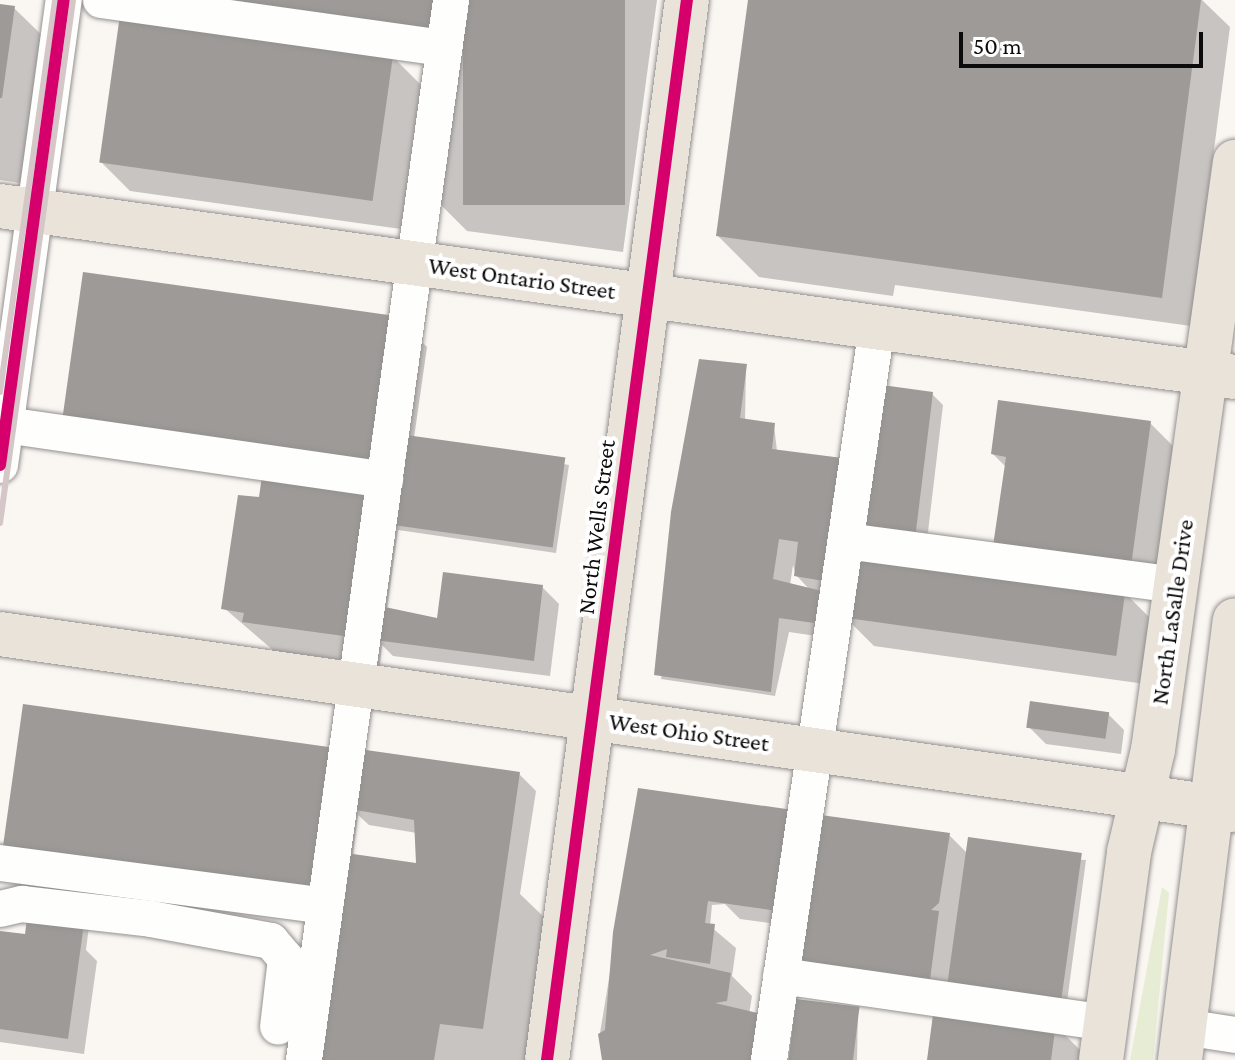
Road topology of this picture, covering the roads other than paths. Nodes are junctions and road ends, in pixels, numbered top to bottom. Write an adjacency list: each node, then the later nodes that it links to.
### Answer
1 (64, 0): 7 (street)
2 (101, 0): 5 (street)
3 (451, 0): 5 (street)
4 (687, 0): 9 (main road, North Wells Street)
5 (444, 48): 8 (street)
6 (1235, 162): 11 (main road, North LaSalle Drive)
7 (18, 208): 8 (main road, West Ontario Street); 12 (street)
8 (414, 263): 9 (main road, West Ontario Street); 14 (street)
9 (647, 296): 10 (main road, West Ontario Street); 20 (main road, North Wells Street)
10 (877, 327): 11 (main road, West Ontario Street); 15 (street)
11 (1220, 375): 16 (main road, North LaSalle Drive)
12 (5, 425): 13 (street); 14 (street)
13 (0, 465)
14 (385, 480): 19 (street)
15 (846, 541): 16 (street); 21 (street)
16 (1174, 585): 22 (main road, North LaSalle Drive)
17 (1235, 620): 23 (main road)
18 (0, 634): 19 (main road, West Ohio Street)
19 (356, 685): 20 (main road, West Ohio Street); 26 (street)
20 (593, 719): 21 (main road, West Ohio Street); 35 (main road, North Wells Street)
21 (815, 750): 22 (main road, West Ohio Street); 29 (street)
22 (1142, 797): 23 (main road, West Ohio Street); 32 (main road, North LaSalle Drive)
23 (1222, 808): 33 (main road)
24 (0, 863): 25 (street)
25 (156, 884): 26 (street); 28 (street)
26 (325, 906): 34 (street)
27 (0, 909): 28 (street)
28 (151, 919): 30 (street)
29 (781, 976): 32 (street); 36 (street)
30 (278, 1027)
31 (1235, 1035): 33 (street)
32 (1104, 1042)
33 (1182, 1043)
34 (304, 1060)
35 (547, 1060)
36 (769, 1060)

